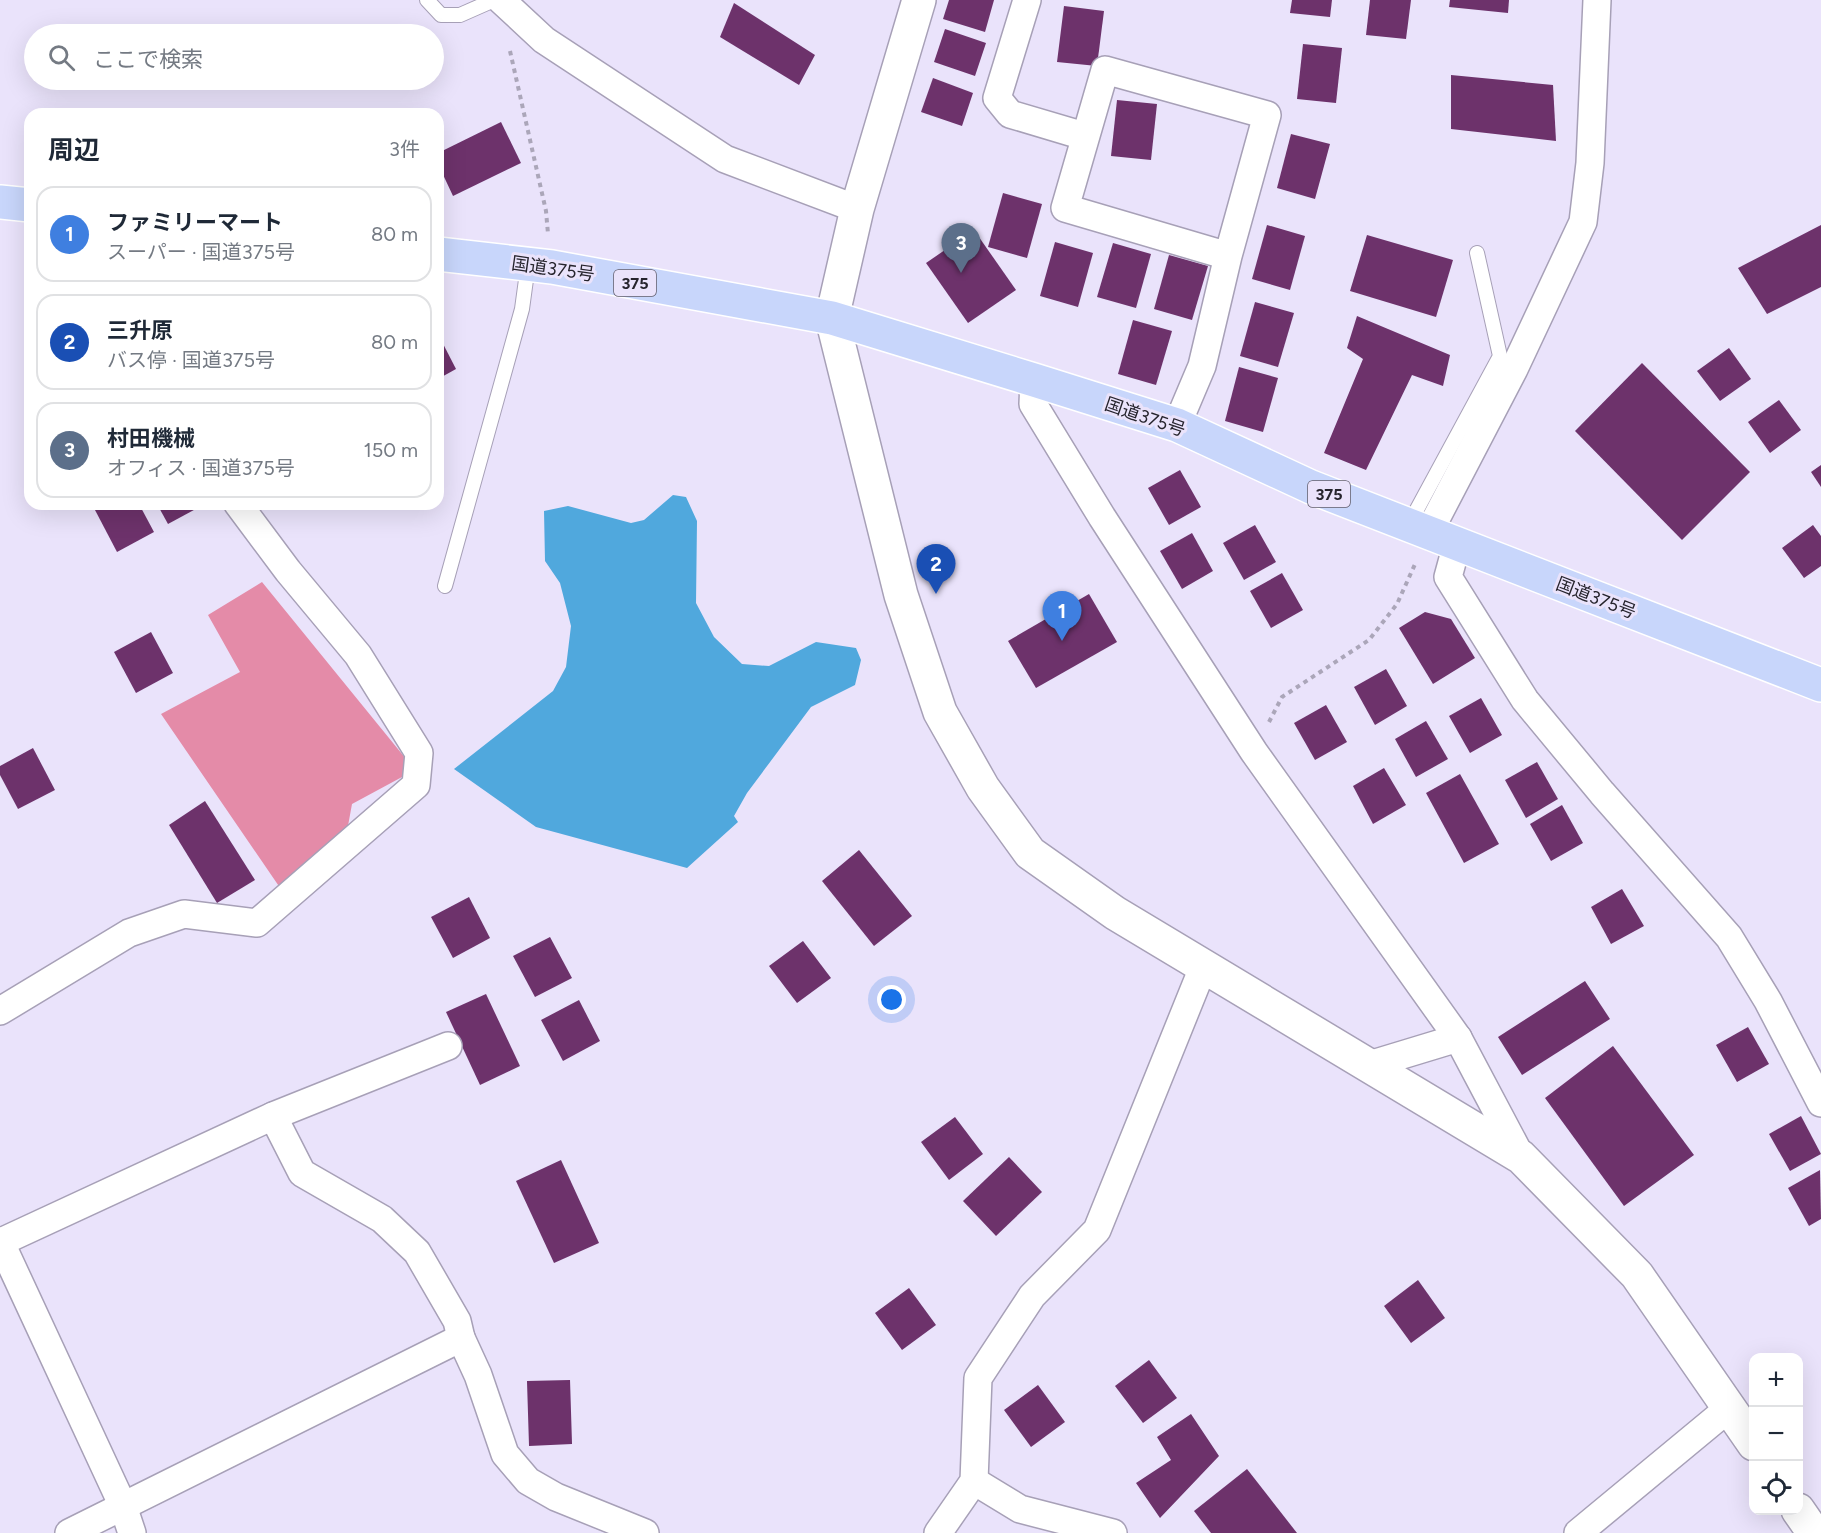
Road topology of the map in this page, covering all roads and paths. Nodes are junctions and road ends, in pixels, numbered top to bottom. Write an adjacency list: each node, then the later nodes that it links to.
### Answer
1 (427, 0): 2 (lane)
2 (494, 0)
3 (501, 0): 11 (street)
4 (919, 0): 11 (street)
5 (1027, 0): 8 (street)
6 (1597, 0): 20 (street)
7 (509, 44): 15 (path)
8 (1084, 136): 14 (street); 14 (street)
9 (0, 202): 10 (highway)
10 (24, 205)
11 (857, 209): 16 (street)
12 (1477, 253): 20 (lane)
13 (444, 255): 15 (highway, 国道375号 / 375)
14 (1228, 256): 18 (street)
15 (540, 266): 16 (highway, 国道375号 / 375); 21 (lane)
16 (832, 318): 17 (highway, 国道375号 / 375); 24 (street)
17 (1034, 380): 18 (highway, 国道375号 / 375); 23 (street)
18 (1177, 425): 20 (highway, 国道375号 / 375)
19 (242, 510): 25 (street)
20 (1431, 534): 22 (highway, 国道375号 / 375); 23 (path); 29 (street)
21 (445, 585)
22 (1821, 685)
23 (1254, 752): 26 (street)
24 (1204, 965): 28 (street); 36 (street)
25 (0, 1011)
26 (1458, 1038): 28 (street); 31 (street)
27 (448, 1046): 30 (street)
28 (1369, 1065): 31 (street)
29 (1821, 1103)
30 (273, 1116): 32 (street); 33 (street)
31 (1521, 1157): 34 (street)
32 (0, 1242): 37 (street)
33 (461, 1338): 37 (street); 41 (street)
34 (1729, 1408): 35 (street); 44 (street)
35 (1749, 1437)
36 (974, 1481): 42 (street); 43 (street)
37 (123, 1506): 39 (street); 40 (street)
38 (1801, 1515): 45 (street)
39 (69, 1533)
40 (132, 1533)
41 (645, 1533)
42 (938, 1533)
43 (1113, 1533)
44 (1578, 1533)
45 (1814, 1533)

